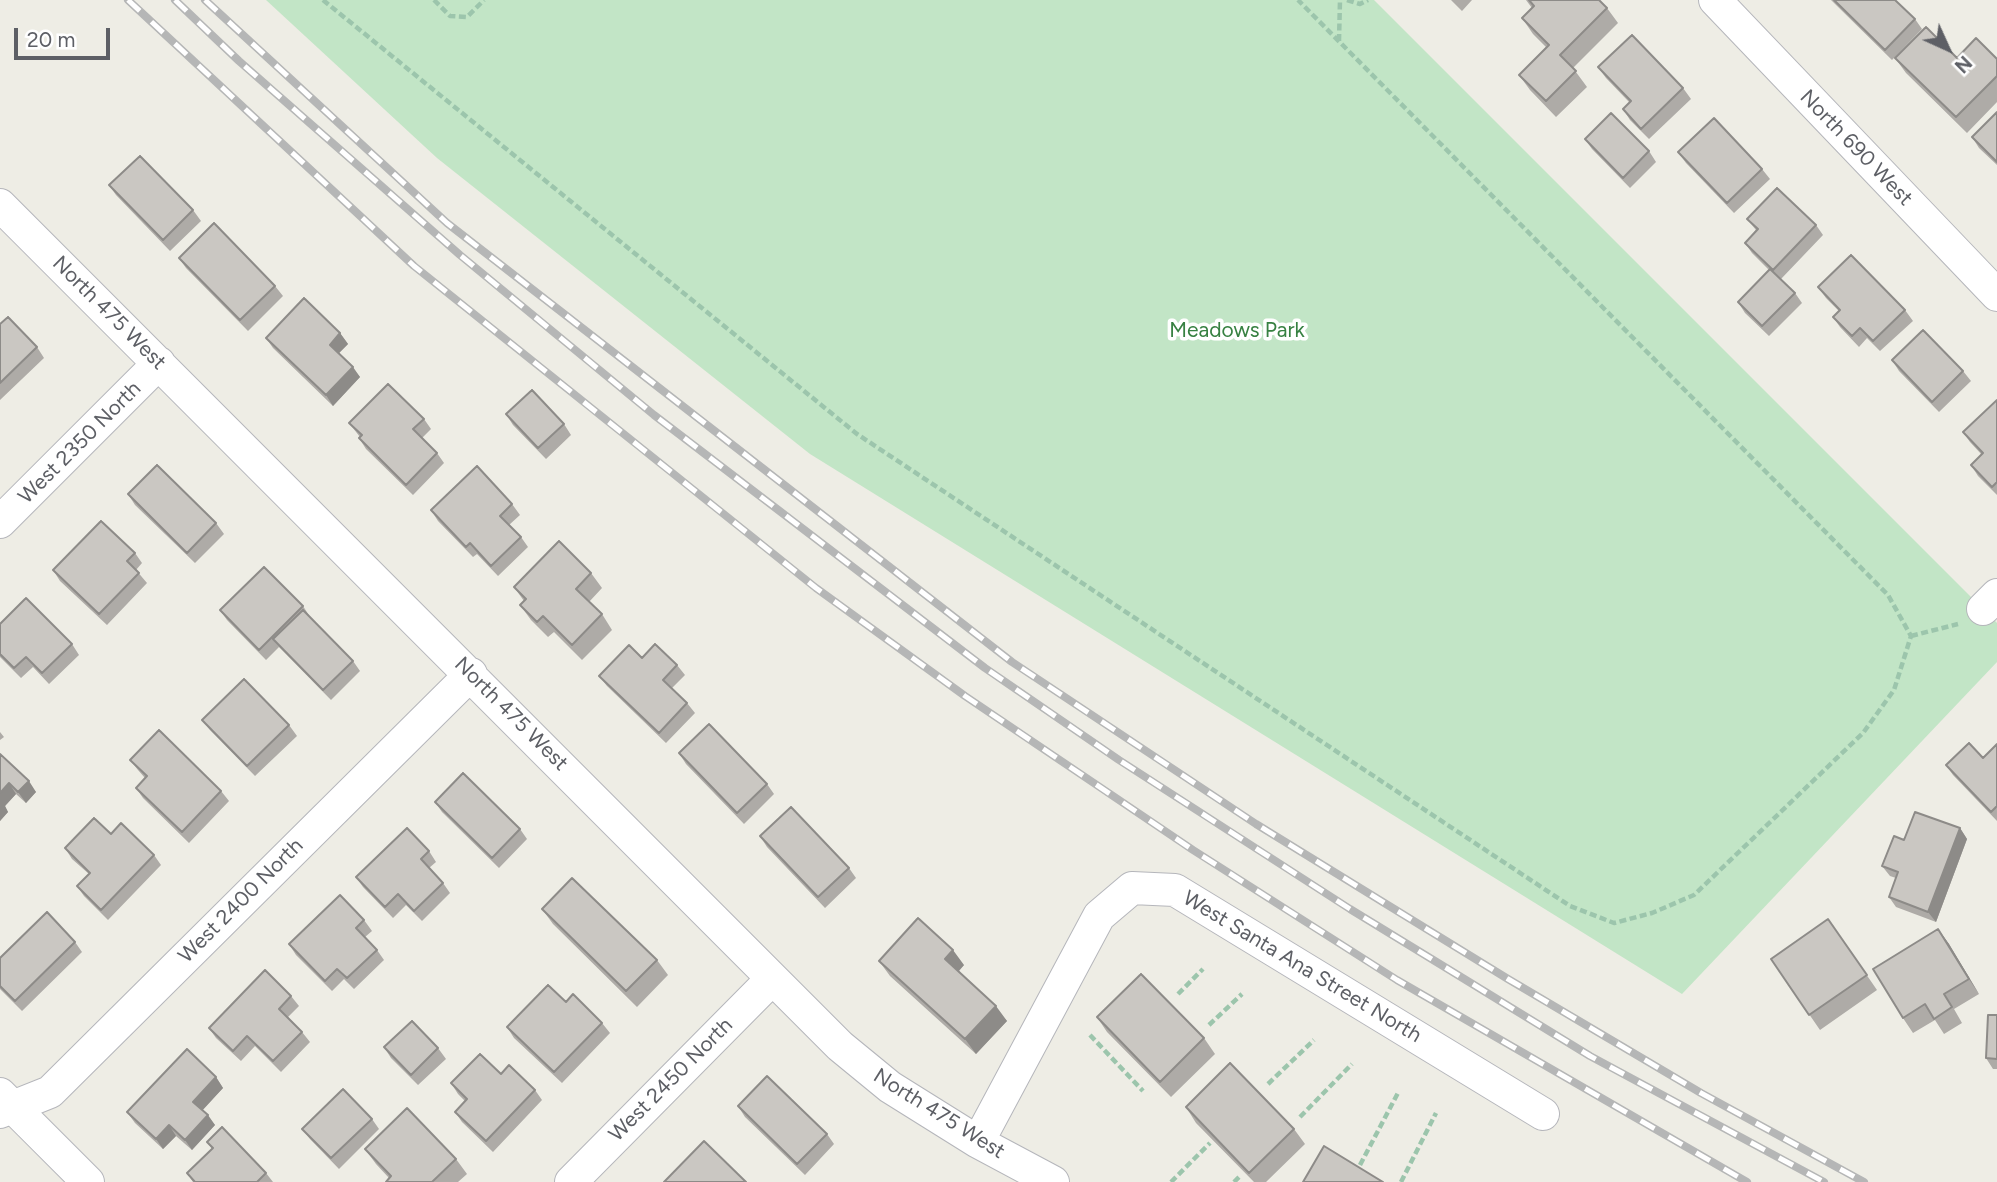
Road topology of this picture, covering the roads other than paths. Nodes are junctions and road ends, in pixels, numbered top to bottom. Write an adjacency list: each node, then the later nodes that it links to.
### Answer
1 (1715, 0): 3 (street, North 690 West)
2 (0, 205): 4 (street, North 475 West)
3 (1997, 295)
4 (159, 363): 5 (street, West 2350 North); 6 (street, North 475 West)
5 (0, 522)
6 (471, 674): 7 (street, North 475 West); 8 (street, West 2400 North)
7 (772, 979): 10 (street, North 475 West); 12 (street, West 2450 North)
8 (4, 1104): 11 (street)
9 (1543, 1114): 10 (street, West Santa Ana Street North)
10 (978, 1142): 13 (street, North 475 West)
11 (88, 1182)
12 (571, 1182)
13 (1053, 1182)

